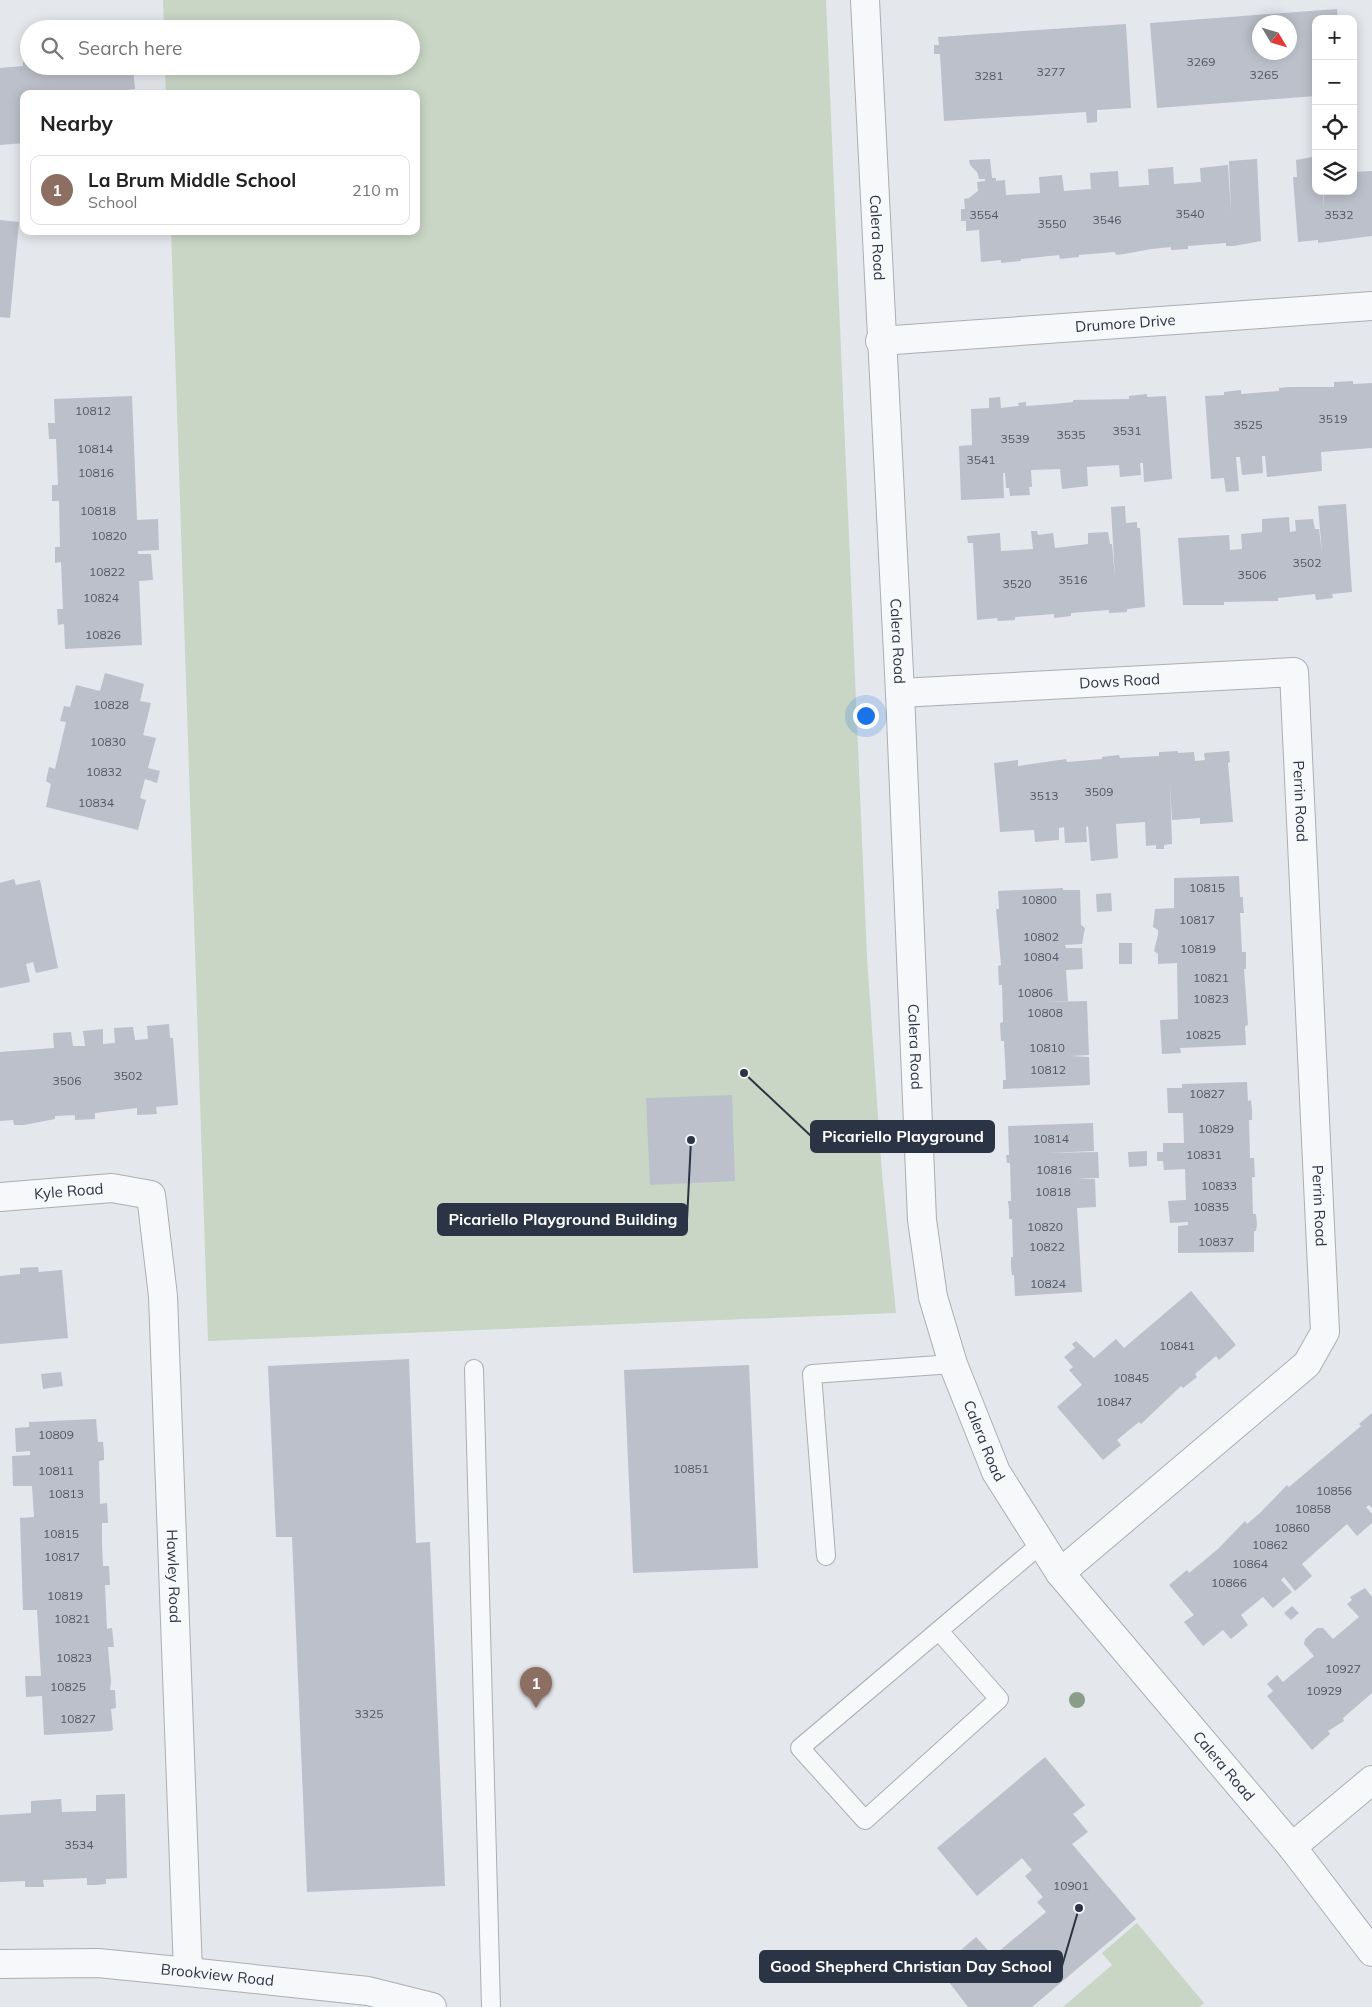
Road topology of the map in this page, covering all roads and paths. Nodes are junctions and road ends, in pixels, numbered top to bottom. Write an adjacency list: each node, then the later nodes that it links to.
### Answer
1 (865, 0): 3 (street, Calera Road)
2 (1372, 306): 3 (street, Drumore Drive)
3 (880, 341): 4 (street, Calera Road)
4 (900, 693): 5 (street, Dows Road); 8 (street, Calera Road)
5 (1296, 719): 12 (street, Perrin Road)
6 (137, 1192): 7 (street, Kyle Road); 18 (street, Hawley Road)
7 (0, 1197)
8 (953, 1364): 10 (street, Calera Road); 11 (lane)
9 (474, 1369): 20 (lane)
10 (1041, 1544): 12 (street, Calera Road); 13 (lane)
11 (826, 1556)
12 (1060, 1573): 15 (street, Calera Road)
13 (939, 1631): 13 (lane)
14 (1372, 1780): 15 (street)
15 (1292, 1847): 16 (street, Calera Road)
16 (1372, 1952)
17 (0, 1964): 18 (street, Brookview Road)
18 (188, 1972): 19 (street, Brookview Road)
19 (432, 2007)
20 (492, 2007)

